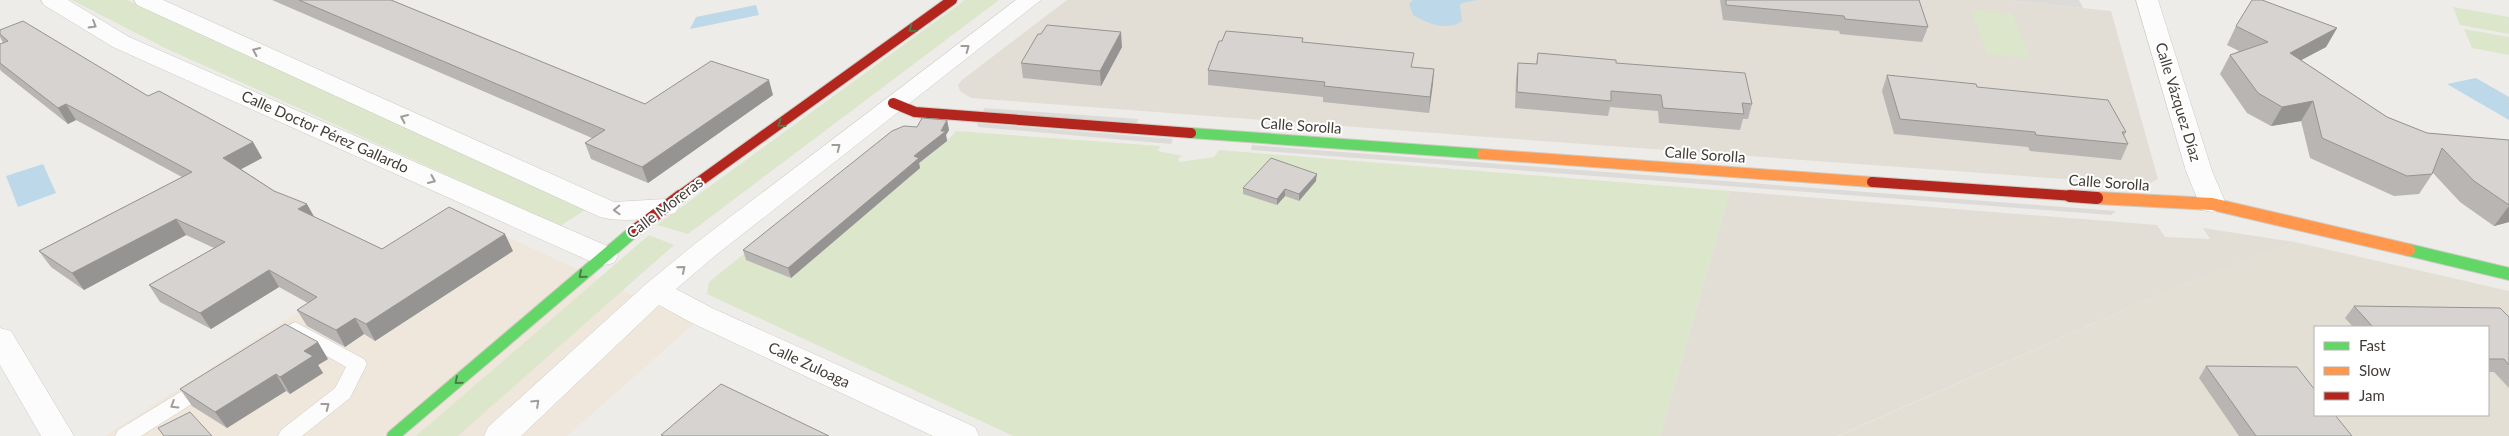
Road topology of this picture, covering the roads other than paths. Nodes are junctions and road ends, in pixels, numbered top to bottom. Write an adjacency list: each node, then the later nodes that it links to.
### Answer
1 (52, 0): 9 (street, Calle Doctor Pérez Gallardo, one-way to 9)
2 (144, 0): 8 (street, one-way to 2)
3 (952, 0): 8 (street, Calle Moreras, one-way to 8)
4 (1030, 0): 6 (street, one-way to 4)
5 (2143, 1): 7 (street, Calle Vázquez Díaz)
6 (893, 103): 7 (street, Calle Sorolla); 11 (street, one-way to 6)
7 (2212, 204): 10 (street, Calle Sorolla)
8 (665, 207): 9 (street, Calle Moreras)
9 (604, 256): 18 (street, Calle Moreras, one-way to 18)
10 (2509, 274)
11 (656, 291): 19 (street, one-way to 11); 20 (street, Calle Zuloaga)
12 (263, 349): 17 (lane, one-way to 12)
13 (4, 355): 15 (street)
14 (223, 375): 16 (lane, one-way to 16)
15 (58, 436)
16 (125, 436)
17 (288, 436)
18 (394, 436)
19 (500, 436)
20 (963, 436)

